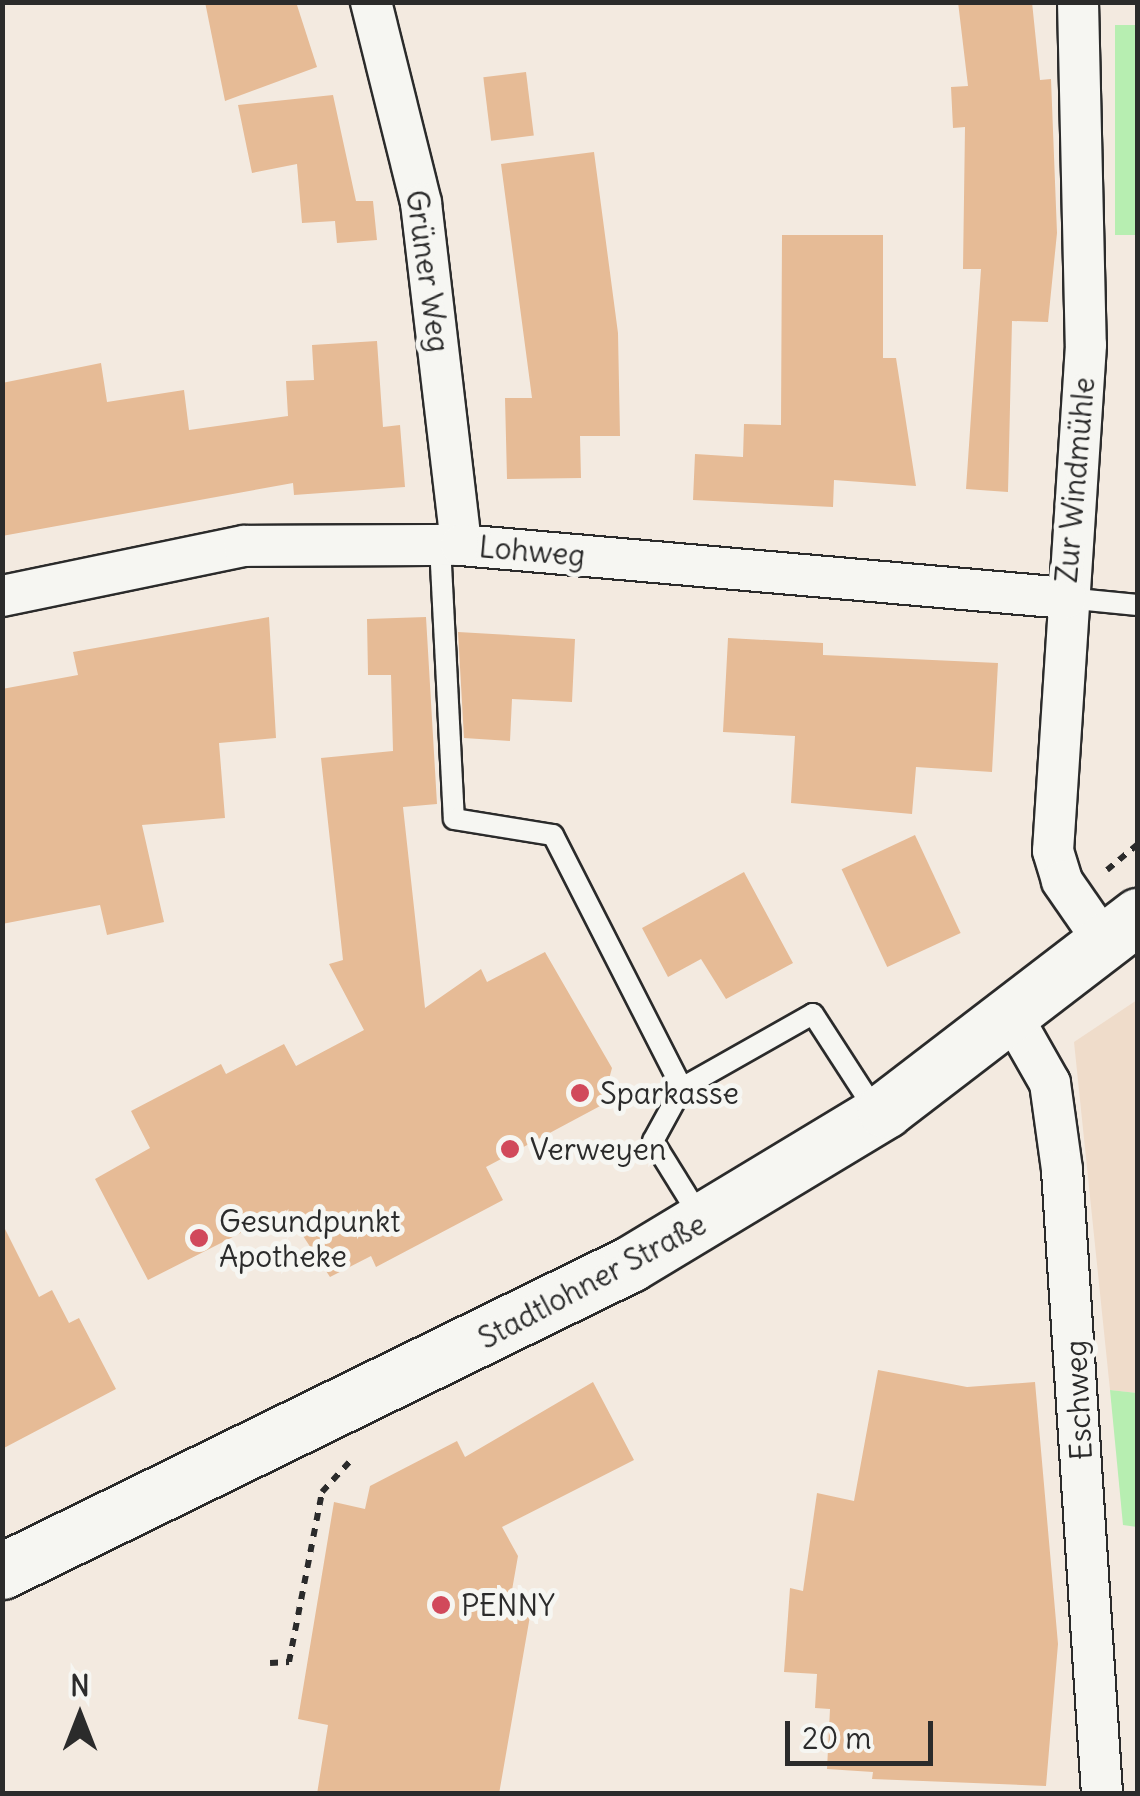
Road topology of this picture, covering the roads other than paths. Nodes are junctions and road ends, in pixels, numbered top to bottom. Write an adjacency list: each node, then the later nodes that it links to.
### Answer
1 (371, 2): 3 (street, Grüner Weg)
2 (1078, 2): 5 (street, Zur Windmühle)
3 (450, 545): 4 (street, Lohweg); 5 (street, Lohweg); 9 (lane)
4 (2, 596)
5 (1066, 598): 6 (lane); 7 (street, Zur Windmühle)
6 (1138, 604)
7 (1121, 930): 8 (main road, Stadtlohner Straße)
8 (1013, 1018): 10 (main road, Stadtlohner Straße); 13 (street, Eschweg)
9 (682, 1088): 10 (lane); 11 (lane)
10 (877, 1114): 11 (main road, Stadtlohner Straße)
11 (703, 1222): 12 (main road, Stadtlohner Straße)
12 (2, 1572)
13 (1102, 1794)

